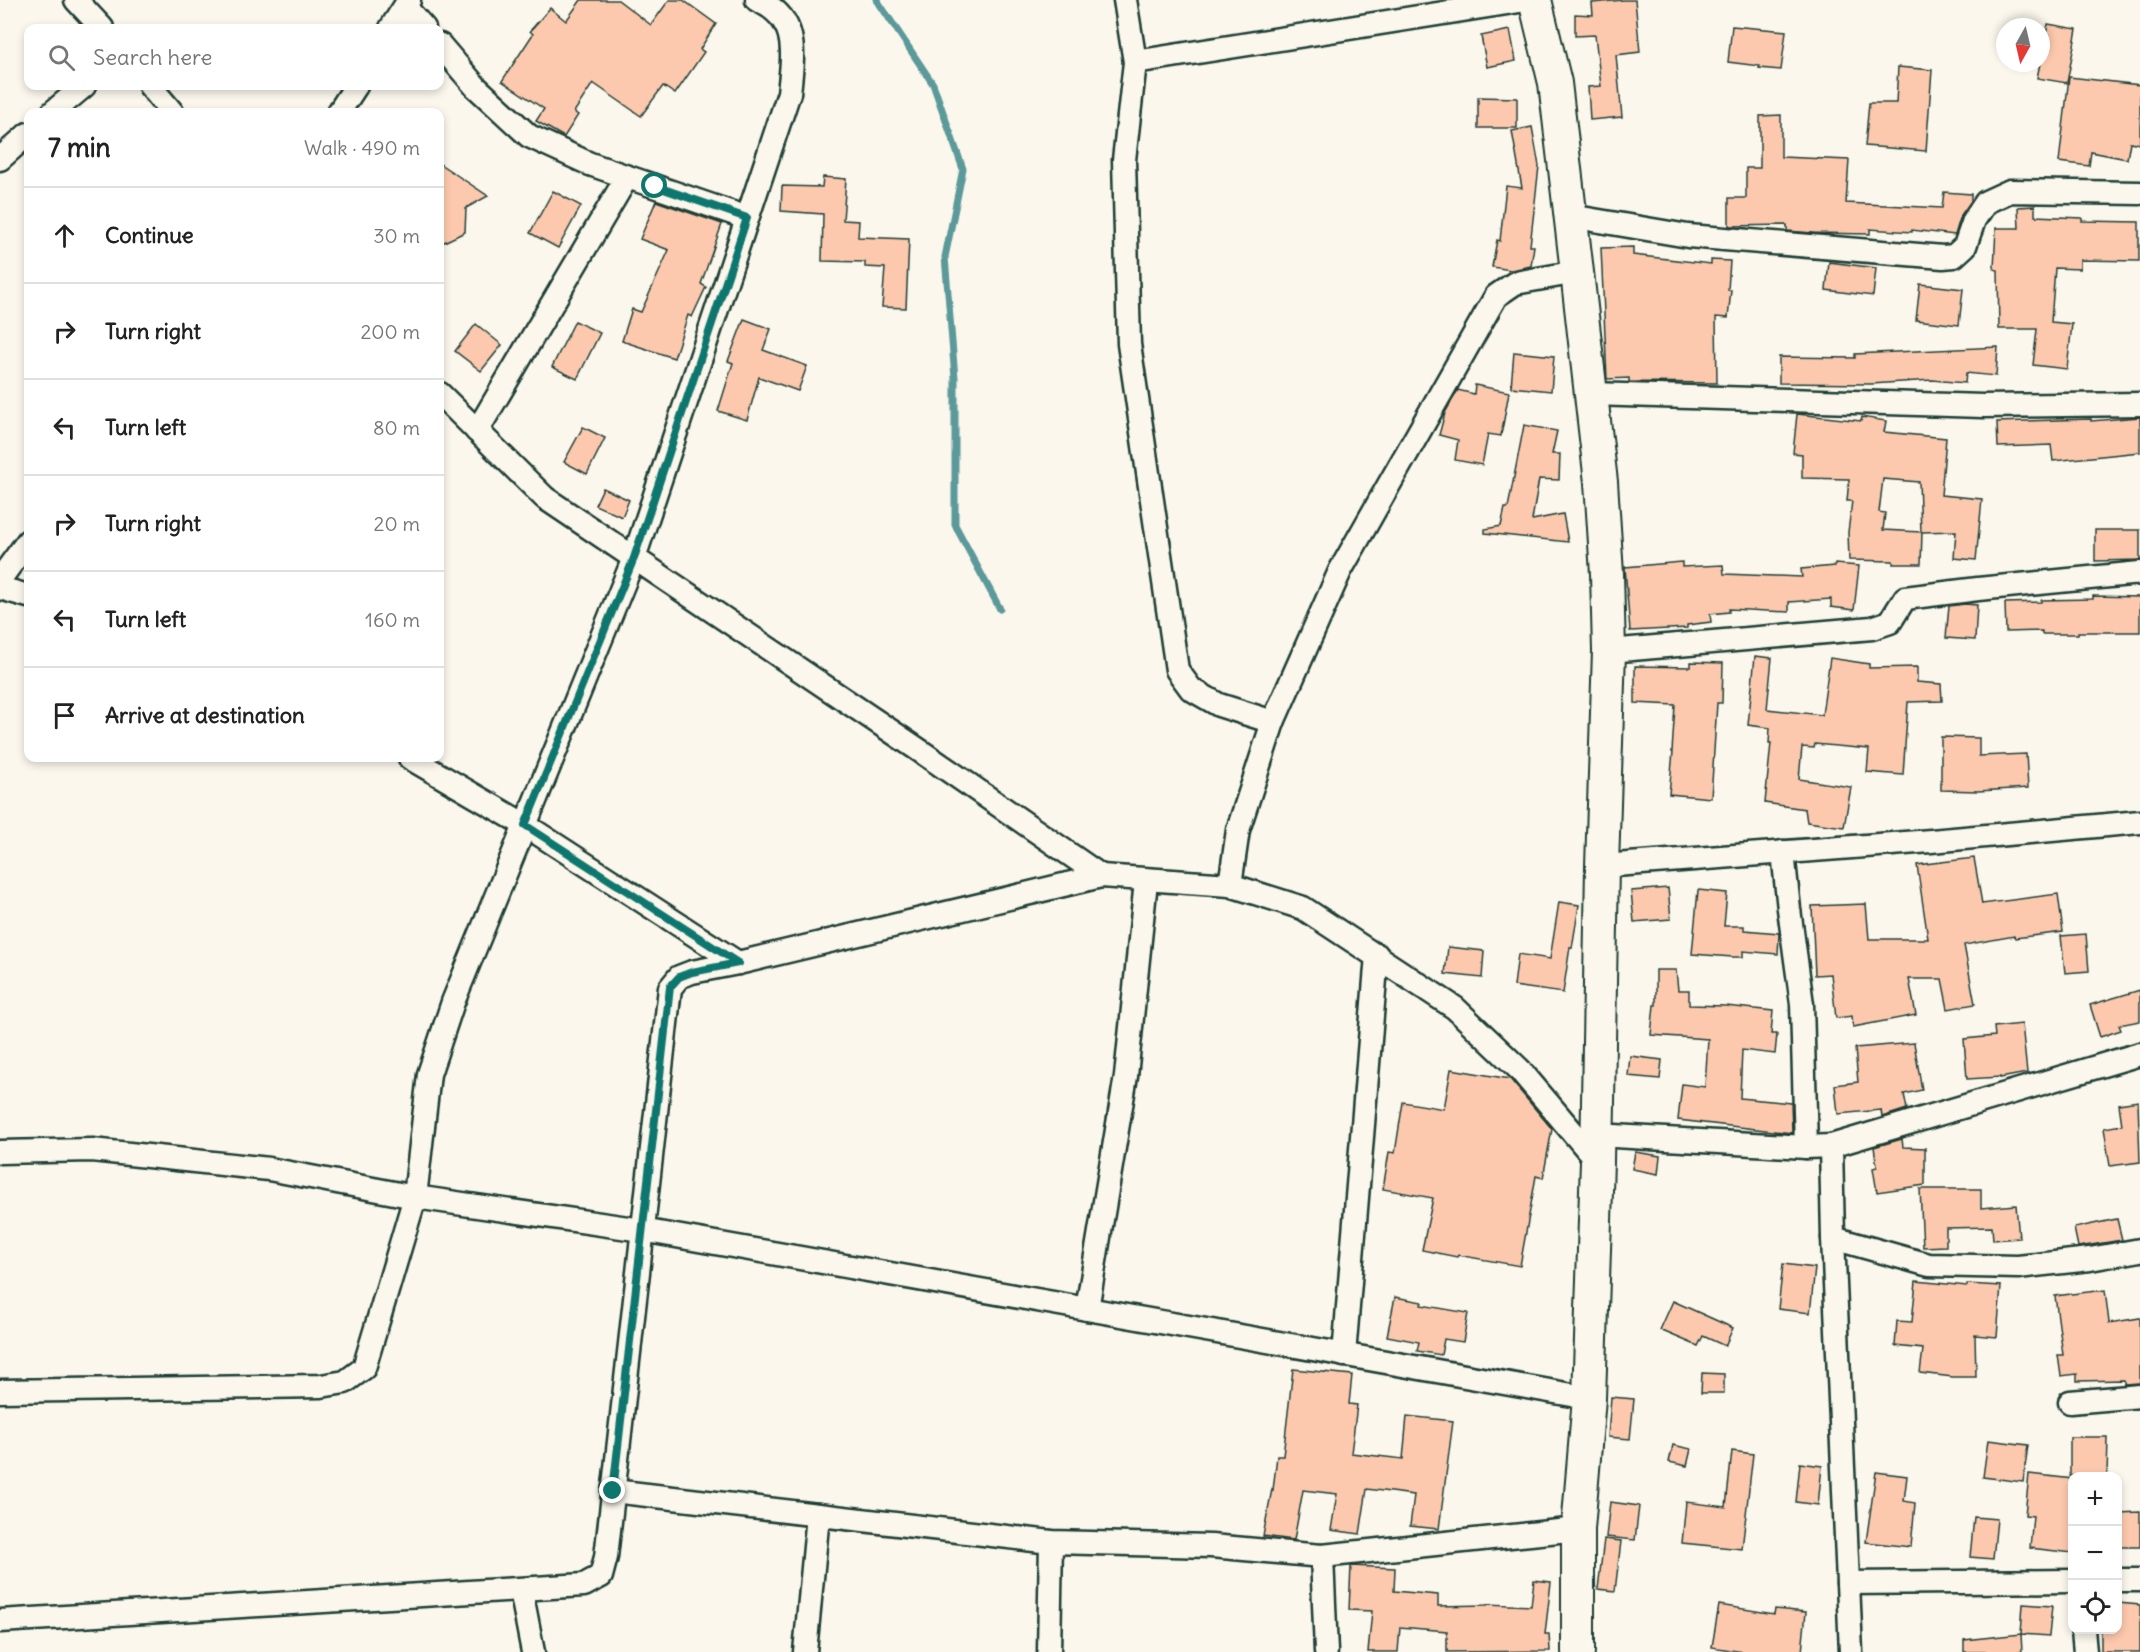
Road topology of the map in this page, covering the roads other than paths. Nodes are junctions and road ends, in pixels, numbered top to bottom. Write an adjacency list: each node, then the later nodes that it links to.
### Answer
1 (76, 0): 7 (street)
2 (757, 0): 23 (street)
3 (1125, 0): 11 (street)
4 (1526, 0): 11 (street)
5 (1535, 0): 22 (street)
6 (407, 3): 8 (street); 9 (street)
7 (98, 24)
8 (394, 24)
9 (421, 24)
10 (444, 50): 20 (street)
11 (1135, 62): 36 (street)
12 (79, 90): 15 (street)
13 (153, 90): 16 (street)
14 (353, 90): 17 (street)
15 (58, 108)
16 (169, 108)
17 (342, 108)
18 (24, 138): 19 (street)
19 (0, 159)
20 (627, 177): 23 (street); 28 (street)
21 (2140, 193): 22 (street)
22 (1570, 216): 24 (street)
23 (747, 218): 30 (street)
24 (1577, 272): 25 (street); 36 (street)
25 (1591, 394): 27 (street); 35 (street)
26 (444, 404): 28 (street)
27 (2140, 404)
28 (477, 431): 30 (street)
29 (24, 546): 32 (street)
30 (634, 558): 39 (street); 42 (street)
31 (2140, 573): 35 (street)
32 (0, 579)
33 (0, 588): 34 (street)
34 (24, 595)
35 (1609, 651): 41 (street)
36 (1273, 722): 44 (street)
37 (417, 762): 39 (street)
38 (2140, 822): 40 (street)
39 (525, 825): 46 (street); 52 (street)
40 (1783, 852): 41 (street); 49 (street)
41 (1602, 866): 50 (street)
42 (1101, 876): 43 (street); 46 (street)
43 (1146, 881): 44 (street); 56 (street)
44 (1230, 885): 45 (street)
45 (1377, 955): 50 (street); 57 (street)
46 (738, 963): 53 (street)
47 (2140, 1054): 48 (street)
48 (1831, 1146): 49 (street); 54 (street)
49 (1806, 1147): 50 (street)
50 (1597, 1148): 60 (street)
51 (0, 1152): 52 (street)
52 (415, 1197): 53 (street); 58 (street)
53 (642, 1230): 56 (street); 62 (street)
54 (1833, 1238): 55 (street); 70 (street)
55 (2140, 1250)
56 (1087, 1309): 57 (street)
57 (1344, 1355): 60 (street)
58 (0, 1391)
59 (2140, 1396): 61 (street)
60 (1589, 1398): 64 (street)
61 (2070, 1401)
62 (613, 1491): 63 (street); 71 (street)
63 (818, 1515): 65 (street); 75 (street)
64 (1578, 1529): 66 (street); 78 (street)
65 (1051, 1542): 66 (street); 76 (street)
66 (1322, 1556): 77 (street)
67 (2122, 1580): 68 (street)
68 (2140, 1580)
69 (2068, 1581): 70 (street)
70 (1848, 1583): 79 (street)
71 (521, 1590): 72 (street); 74 (street)
72 (0, 1621)
73 (2083, 1634): 80 (street)
74 (533, 1652)
75 (806, 1652)
76 (1049, 1652)
77 (1326, 1652)
78 (1578, 1652)
79 (1851, 1652)
80 (2085, 1652)

